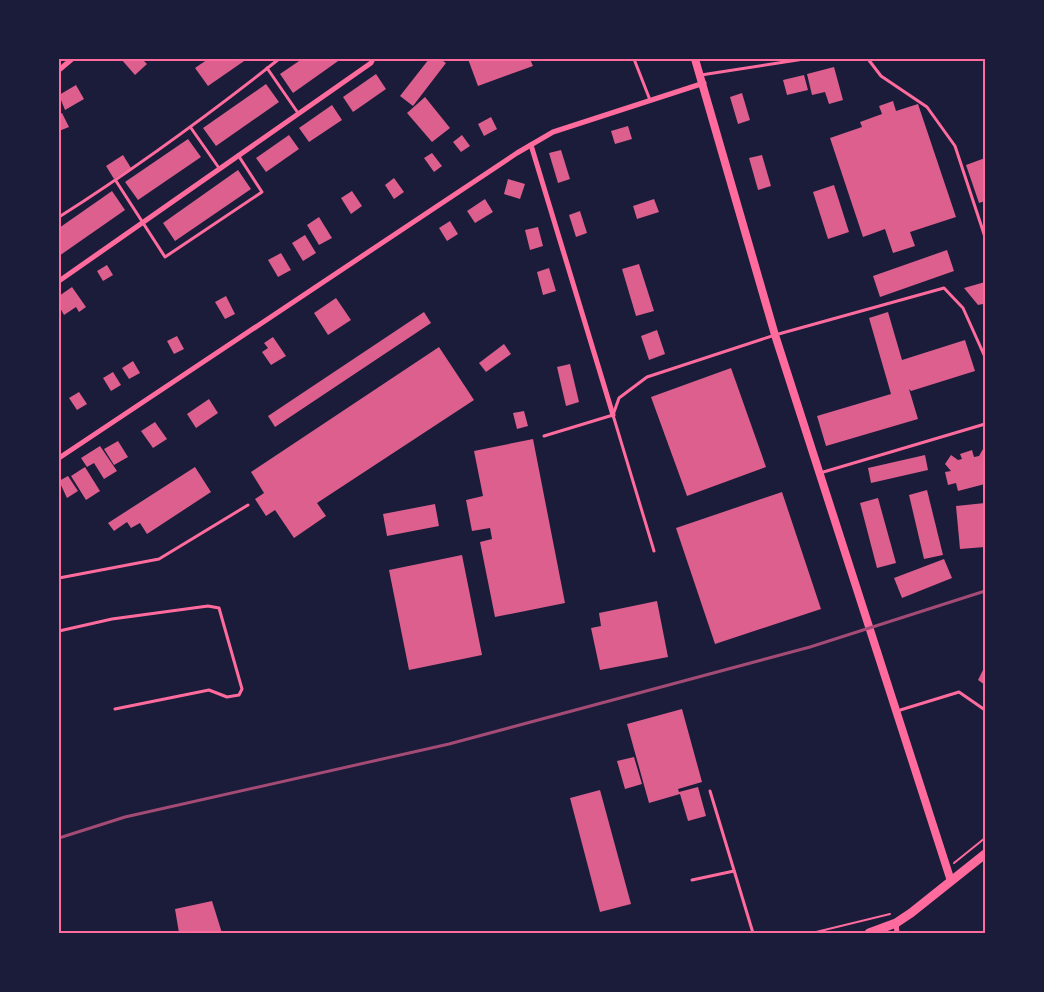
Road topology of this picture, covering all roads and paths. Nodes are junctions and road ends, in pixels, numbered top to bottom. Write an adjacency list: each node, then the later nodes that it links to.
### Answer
1 (72, 59): 9 (street)
2 (279, 59): 8 (lane)
3 (373, 59): 13 (street)
4 (634, 59): 12 (lane)
5 (696, 59): 10 (street)
6 (804, 59): 10 (lane)
7 (868, 59): 21 (lane)
8 (267, 68): 13 (lane); 14 (lane)
9 (59, 70)
10 (701, 75): 11 (street)
11 (704, 83): 12 (street); 23 (street)
12 (650, 100): 15 (street)
13 (298, 113): 16 (street)
14 (191, 128): 17 (lane); 18 (lane)
15 (531, 145): 25 (street); 28 (street)
16 (238, 155): 17 (street); 20 (lane)
17 (219, 168): 20 (street)
18 (116, 181): 19 (lane); 20 (lane)
19 (59, 217)
20 (143, 222): 22 (street)
21 (985, 237)
22 (59, 281)
23 (775, 335): 24 (lane); 25 (lane); 29 (street)
24 (985, 357)
25 (613, 414): 27 (lane); 31 (lane)
26 (985, 424): 29 (lane)
27 (544, 436)
28 (59, 458)
29 (820, 473): 36 (street)
30 (248, 505): 32 (lane)
31 (654, 551)
32 (59, 578)
33 (59, 631): 34 (lane)
34 (115, 709)
35 (985, 710): 36 (lane)
36 (896, 712): 40 (street)
37 (710, 791): 41 (lane)
38 (985, 838): 40 (path)
39 (984, 857): 43 (main road)
40 (947, 870): 43 (street)
41 (734, 871): 42 (lane); 46 (lane)
42 (692, 880)
43 (950, 881): 45 (main road)
44 (891, 913): 47 (path)
45 (896, 923): 48 (main road); 49 (street)
46 (753, 933)
47 (812, 933)
48 (869, 933)
49 (898, 933)

